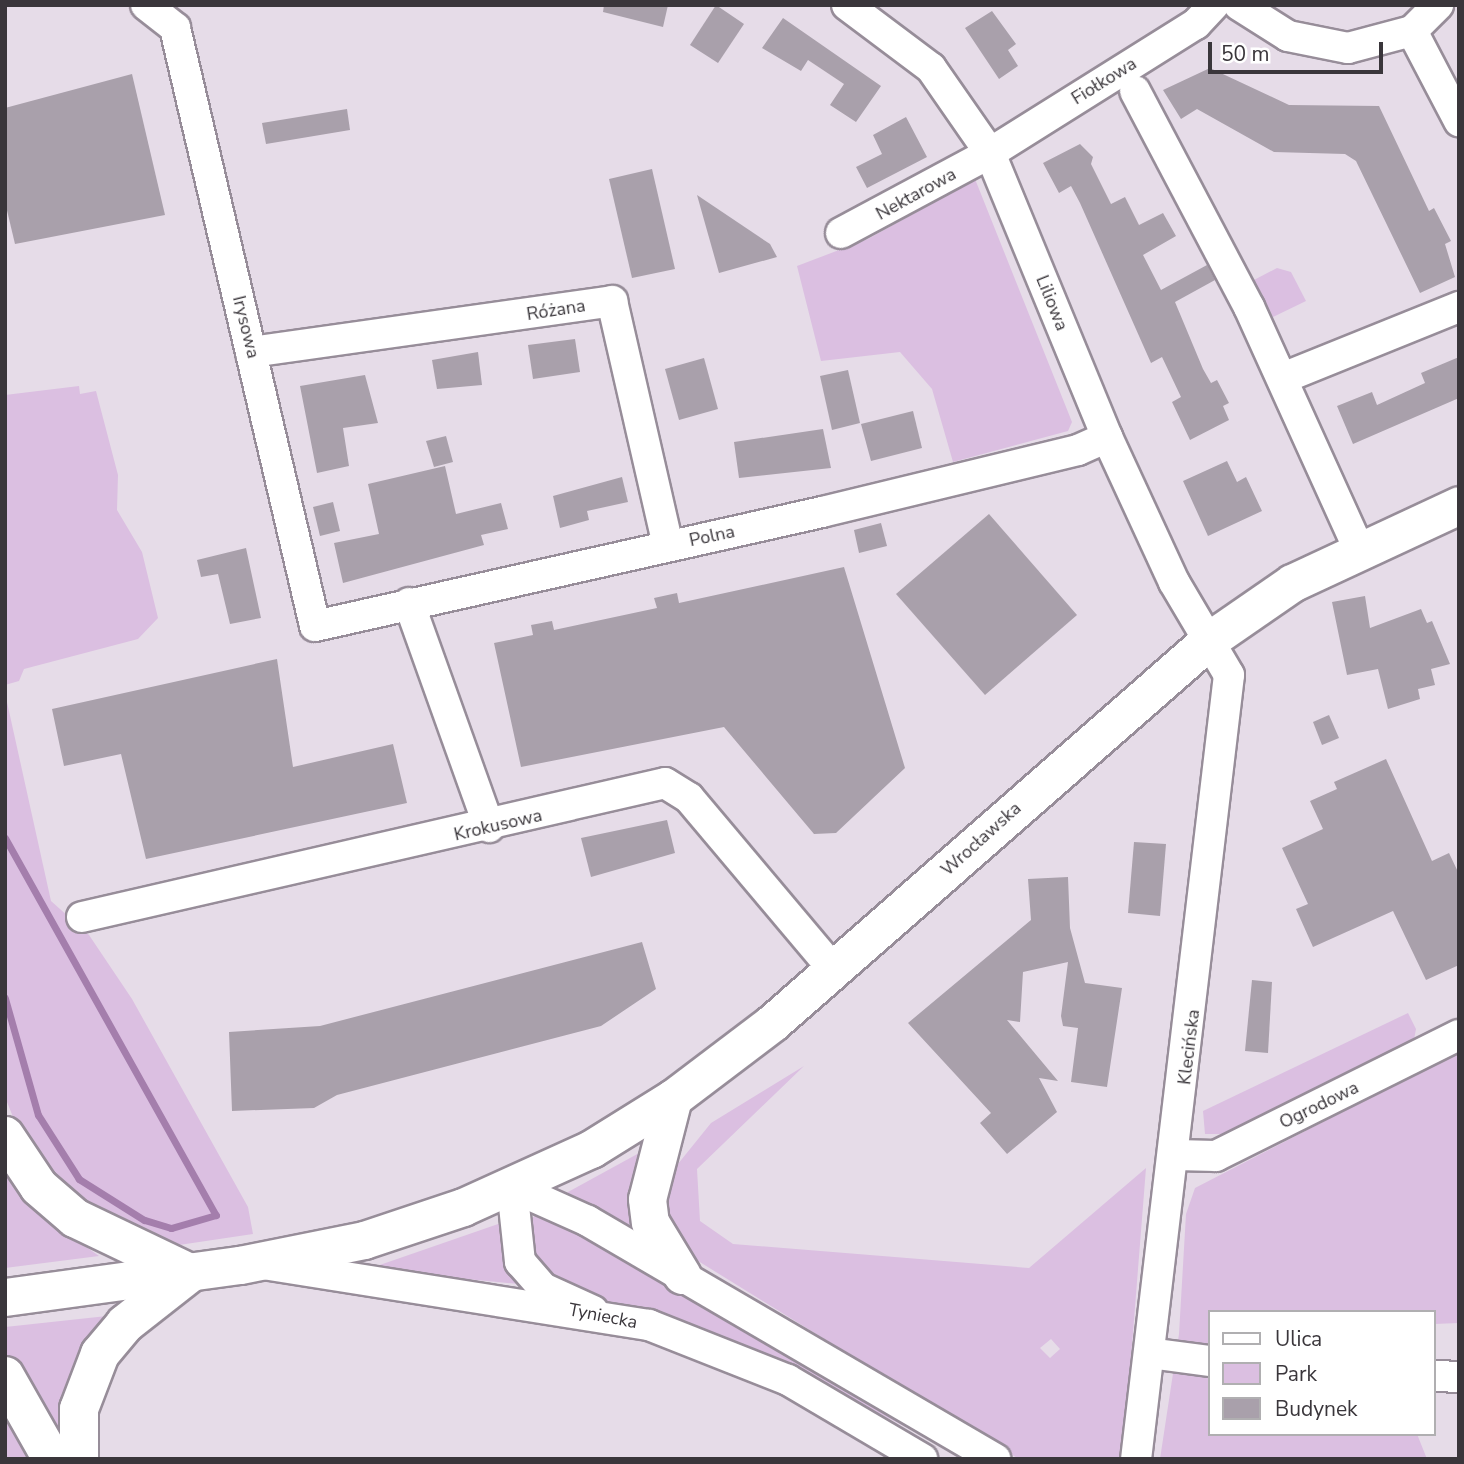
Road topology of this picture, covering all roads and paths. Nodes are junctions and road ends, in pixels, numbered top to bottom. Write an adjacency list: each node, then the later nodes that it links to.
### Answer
1 (146, 5): 12 (street, Irysowa)
2 (847, 5): 9 (street, Liliowa)
3 (1214, 5): 9 (street, Fiołkowa)
4 (1239, 5): 6 (street)
5 (1438, 5): 6 (street)
6 (1412, 31): 8 (street)
7 (1135, 91): 13 (street)
8 (1459, 121)
9 (990, 153): 10 (street, Nektarowa); 14 (street, Liliowa)
10 (841, 233)
11 (1459, 307): 13 (street)
12 (251, 352): 16 (street, Różana); 19 (street, Irysowa)
13 (1283, 378): 17 (street)
14 (1107, 437): 16 (street, Polna); 20 (street, Liliowa)
15 (1459, 505): 17 (main road, Wrocławska)
16 (668, 545): 18 (street, Polna)
17 (1359, 548): 20 (main road, Wrocławska)
18 (410, 603): 19 (street, Polna); 21 (street)
19 (315, 626)
20 (1208, 640): 23 (main road, Wrocławska); 27 (street, Klecińska)
21 (489, 827): 22 (street, Krokusowa); 23 (street, Krokusowa)
22 (82, 918)
23 (834, 970): 25 (main road, Wrocławska)
24 (1459, 1035): 27 (street, Ogrodowa)
25 (673, 1098): 28 (main road, Wrocławska); 31 (main road)
26 (5, 1136): 30 (highway)
27 (1176, 1155): 34 (street, Klecińska)
28 (512, 1187): 29 (main road, Wrocławska); 31 (street); 33 (street)
29 (256, 1263): 30 (main road, Wrocławska); 33 (street, Tyniecka)
30 (190, 1273): 32 (main road, Wrocławska); 40 (highway)
31 (682, 1275): 42 (street)
32 (5, 1297)
33 (593, 1311): 41 (street, Tyniecka)
34 (1149, 1353): 35 (street); 43 (street, Klecińska)
35 (1208, 1361)
36 (5, 1376): 39 (highway)
37 (1436, 1376): 38 (street)
38 (1459, 1377)
39 (52, 1459)
40 (79, 1459)
41 (922, 1459)
42 (996, 1459)
43 (1136, 1459)

